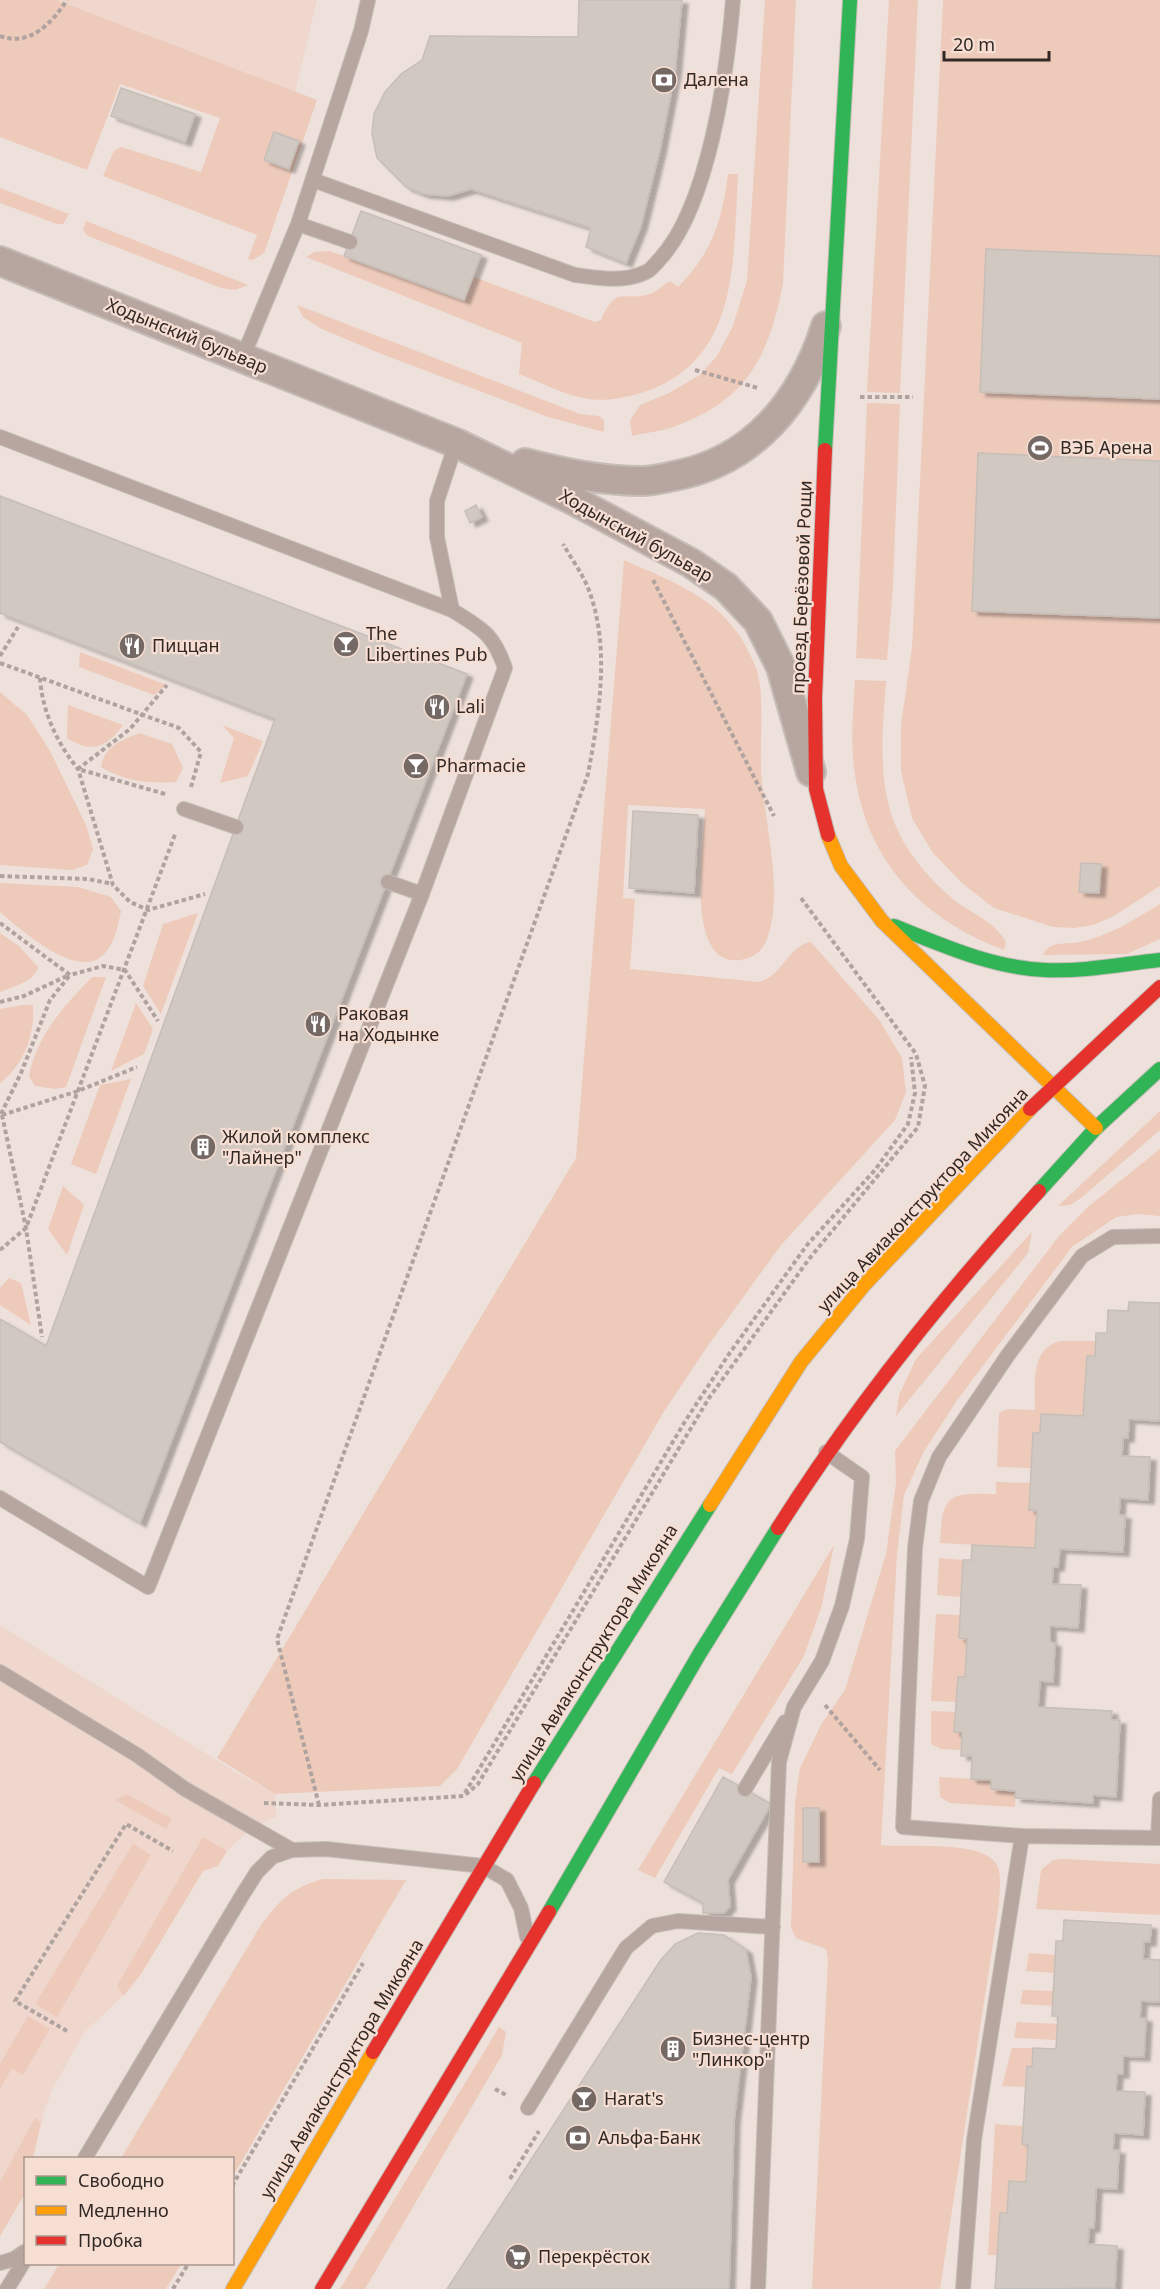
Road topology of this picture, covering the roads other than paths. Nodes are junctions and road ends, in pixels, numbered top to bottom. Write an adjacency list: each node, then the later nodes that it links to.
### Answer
1 (368, 0): 4 (lane)
2 (733, 0): 4 (lane)
3 (850, 0): 8 (street, проезд Берёзовой Рощи)
4 (313, 180): 5 (lane)
5 (298, 224): 6 (lane); 9 (lane)
6 (350, 242)
7 (0, 261): 9 (street, Ходынский бульвар)
8 (831, 309): 11 (street, Ходынский бульвар); 13 (street, проезд Берёзовой Рощи)
9 (242, 359): 11 (street, Ходынский бульвар)
10 (0, 437): 12 (lane)
11 (465, 447): 12 (lane); 13 (street, Ходынский бульвар)
12 (452, 610): 17 (lane)
13 (816, 789): 18 (street, проезд Берёзовой Рощи)
14 (184, 809): 15 (lane)
15 (236, 827)
16 (388, 882): 17 (lane)
17 (422, 894): 26 (lane)
18 (882, 921): 19 (street); 22 (street, проезд Берёзовой Рощи)
19 (1160, 960)
20 (1160, 987): 22 (street, улица Авиаконструктора Микояна)
21 (1160, 1069): 23 (street)
22 (1053, 1086): 23 (street, проезд Берёзовой Рощи); 34 (street, улица Авиаконструктора Микояна)
23 (1096, 1128): 25 (street)
24 (1160, 1236): 31 (lane)
25 (826, 1452): 28 (lane); 36 (street)
26 (0, 1498)
27 (0, 1672): 33 (lane)
28 (794, 1707): 29 (lane); 35 (lane)
29 (745, 1789)
30 (1160, 1799): 32 (lane)
31 (1022, 1836): 32 (lane); 47 (lane)
32 (1159, 1838)
33 (292, 1850): 34 (lane); 38 (lane)
34 (483, 1866): 36 (lane); 44 (street, улица Авиаконструктора Микояна)
35 (773, 1927): 37 (lane); 46 (lane)
36 (529, 1946): 45 (street)
37 (528, 2108)
38 (86, 2157)
39 (24, 2252): 40 (lane)
40 (0, 2263)
41 (22, 2263): 42 (lane); 43 (lane)
42 (0, 2284)
43 (8, 2289)
44 (233, 2289)
45 (322, 2289)
46 (758, 2289)
47 (963, 2289)

